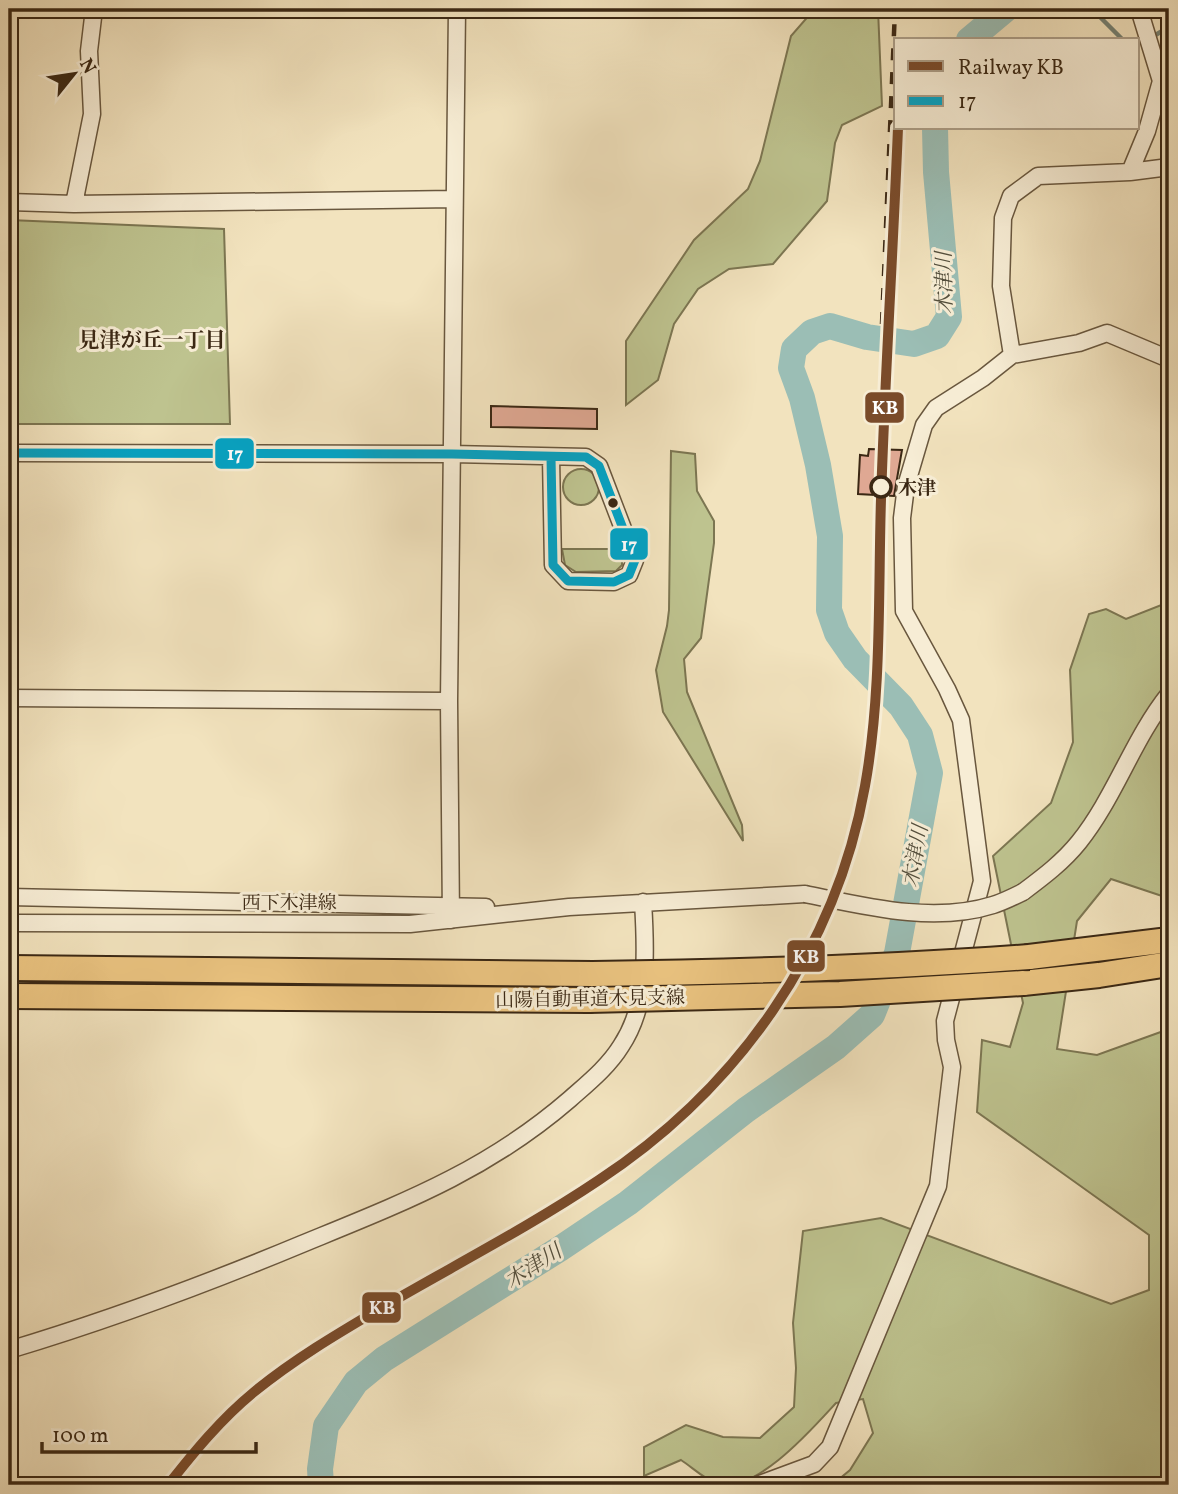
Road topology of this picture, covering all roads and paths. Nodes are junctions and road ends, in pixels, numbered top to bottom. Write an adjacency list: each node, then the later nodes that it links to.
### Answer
1 (94, 9): 8 (street)
2 (457, 9): 6 (street)
3 (1139, 9): 5 (street)
4 (1169, 167): 5 (street)
5 (1130, 172): 9 (street)
6 (454, 199): 8 (street); 12 (street)
7 (9, 202): 8 (street)
8 (74, 204)
9 (1012, 355): 10 (street); 26 (street)
10 (1169, 359)
11 (9, 453): 12 (street)
12 (452, 454): 13 (street); 16 (street)
13 (551, 457): 13 (street)
14 (1169, 694): 18 (street, 西下木津線, bridge)
15 (9, 698): 16 (street)
16 (449, 701): 19 (street)
17 (9, 897): 19 (street, 西下木津線)
18 (643, 902): 19 (street, 西下木津線); 25 (street)
19 (451, 913): 20 (street, 西下木津線)
20 (9, 923)
21 (1169, 940): 23 (highway, 山陽自動車道木見支線, bridge)
22 (1169, 964): 24 (highway, 山陽自動車道木見支線, bridge)
23 (9, 968)
24 (9, 996)
25 (9, 1350)
26 (757, 1485)

